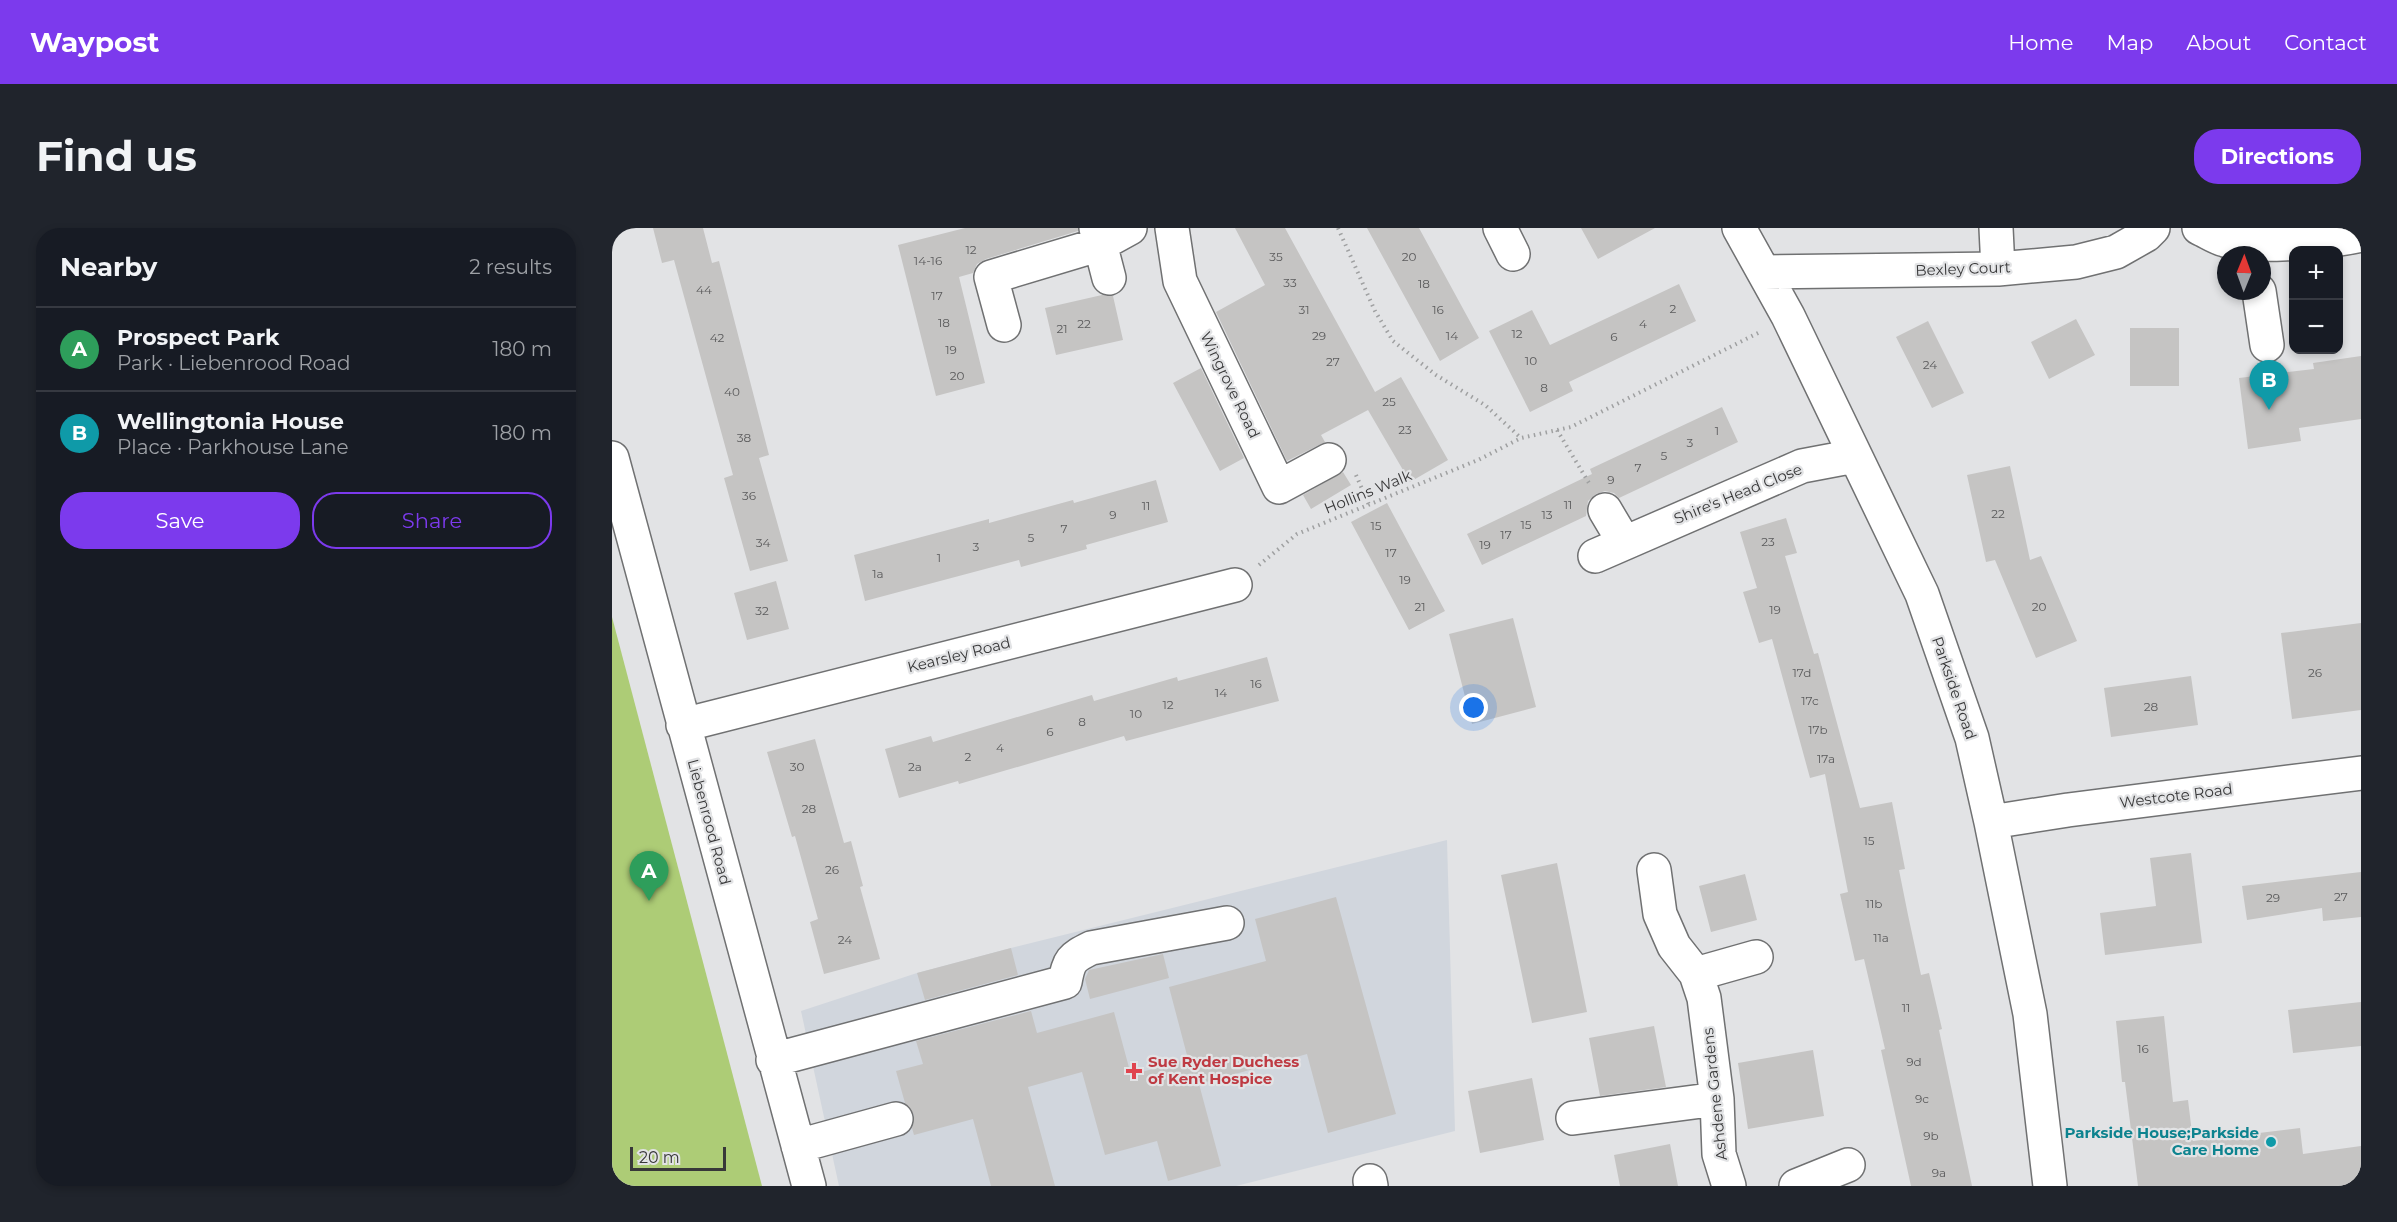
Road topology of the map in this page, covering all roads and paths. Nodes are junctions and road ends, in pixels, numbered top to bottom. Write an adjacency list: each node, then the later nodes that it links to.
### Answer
1 (1130, 228): 9 (street)
2 (1172, 228): 23 (street, Wingrove Road)
3 (1338, 228): 20 (path)
4 (1739, 228): 13 (street, Parkside Road)
5 (1996, 228): 12 (street)
6 (2153, 228): 12 (street, Bexley Court)
7 (2199, 228): 10 (street)
8 (2361, 235): 11 (street)
9 (1099, 236): 14 (street); 17 (street)
10 (2242, 246)
11 (2271, 248)
12 (1998, 269): 13 (street, Bexley Court)
13 (1765, 272): 16 (street, Parkside Road)
14 (1109, 278)
15 (2260, 300): 18 (street)
16 (1788, 316): 19 (path, Hollins Walk); 21 (street, Parkside Road)
17 (1004, 325)
18 (2267, 345)
19 (1557, 430): 20 (path, Hollins Walk); 24 (path)
20 (1521, 438): 27 (path, Hollins Walk)
21 (1855, 456): 25 (street, Shire's Head Close); 30 (street, Parkside Road)
22 (612, 458): 28 (street, Liebenrood Road)
23 (1329, 460)
24 (1605, 510): 25 (street)
25 (1624, 542): 26 (street, Shire's Head Close)
26 (1595, 556)
27 (1235, 585): 28 (street, Kearsley Road)
28 (683, 725): 35 (street, Liebenrood Road)
29 (2361, 773): 30 (street, Westcote Road)
30 (1991, 822): 44 (street, Parkside Road)
31 (1654, 870): 34 (street, Ashdene Gardens)
32 (1227, 923): 35 (street)
33 (1756, 957): 34 (street)
34 (1696, 974): 36 (street, Ashdene Gardens)
35 (773, 1059): 39 (street, Liebenrood Road)
36 (1717, 1099): 37 (street); 42 (street, Ashdene Gardens)
37 (1573, 1118)
38 (896, 1119): 39 (street)
39 (798, 1146): 41 (street, Liebenrood Road)
40 (1848, 1165): 43 (street)
41 (809, 1186)
42 (1729, 1186)
43 (1796, 1186)
44 (2050, 1186)

